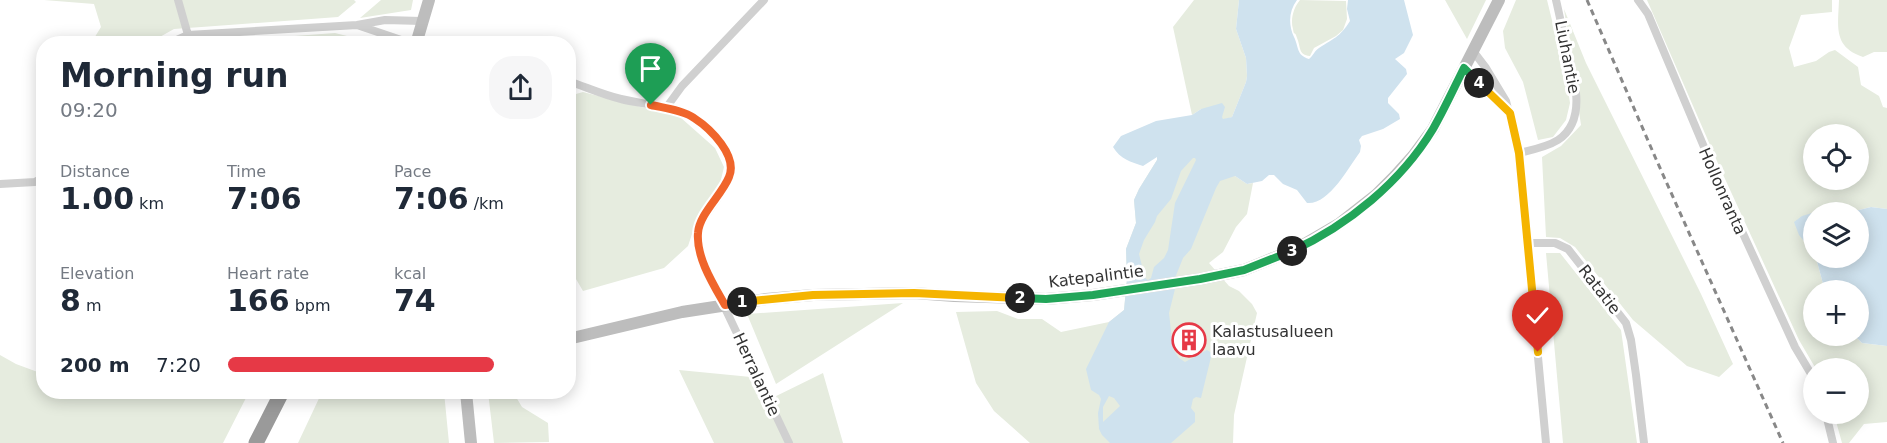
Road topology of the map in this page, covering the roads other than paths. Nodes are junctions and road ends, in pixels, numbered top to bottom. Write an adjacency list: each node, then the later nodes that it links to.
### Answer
1 (178, 0): 9 (street)
2 (429, 0): 7 (street)
3 (764, 0): 15 (street)
4 (1499, 0): 12 (street, Katepalintie)
5 (1556, 0): 17 (street, Liuhantie)
6 (1638, 0): 23 (street, Hollonranta)
7 (422, 21): 8 (street); 11 (street)
8 (357, 25): 9 (street); 10 (street)
9 (188, 35)
10 (390, 36)
11 (417, 36)
12 (1473, 51): 13 (street, Katepalintie); 16 (street)
13 (1464, 68): 16 (street); 21 (street, Katepalintie)
14 (576, 84): 15 (street)
15 (666, 108): 21 (street, Herralantie)
16 (1510, 113): 17 (street)
17 (1519, 153): 20 (street)
18 (36, 181): 19 (street)
19 (0, 184)
20 (1528, 243): 30 (street); 31 (street, Ratatie)
21 (725, 305): 22 (street, Katepalintie); 29 (street, Herralantie)
22 (576, 337)
23 (1803, 360)
24 (278, 399): 27 (highway)
25 (467, 399): 28 (street)
26 (1828, 424): 32 (street)
27 (256, 443)
28 (471, 443)
29 (789, 443)
30 (1546, 443)
31 (1644, 443)
32 (1833, 443)

